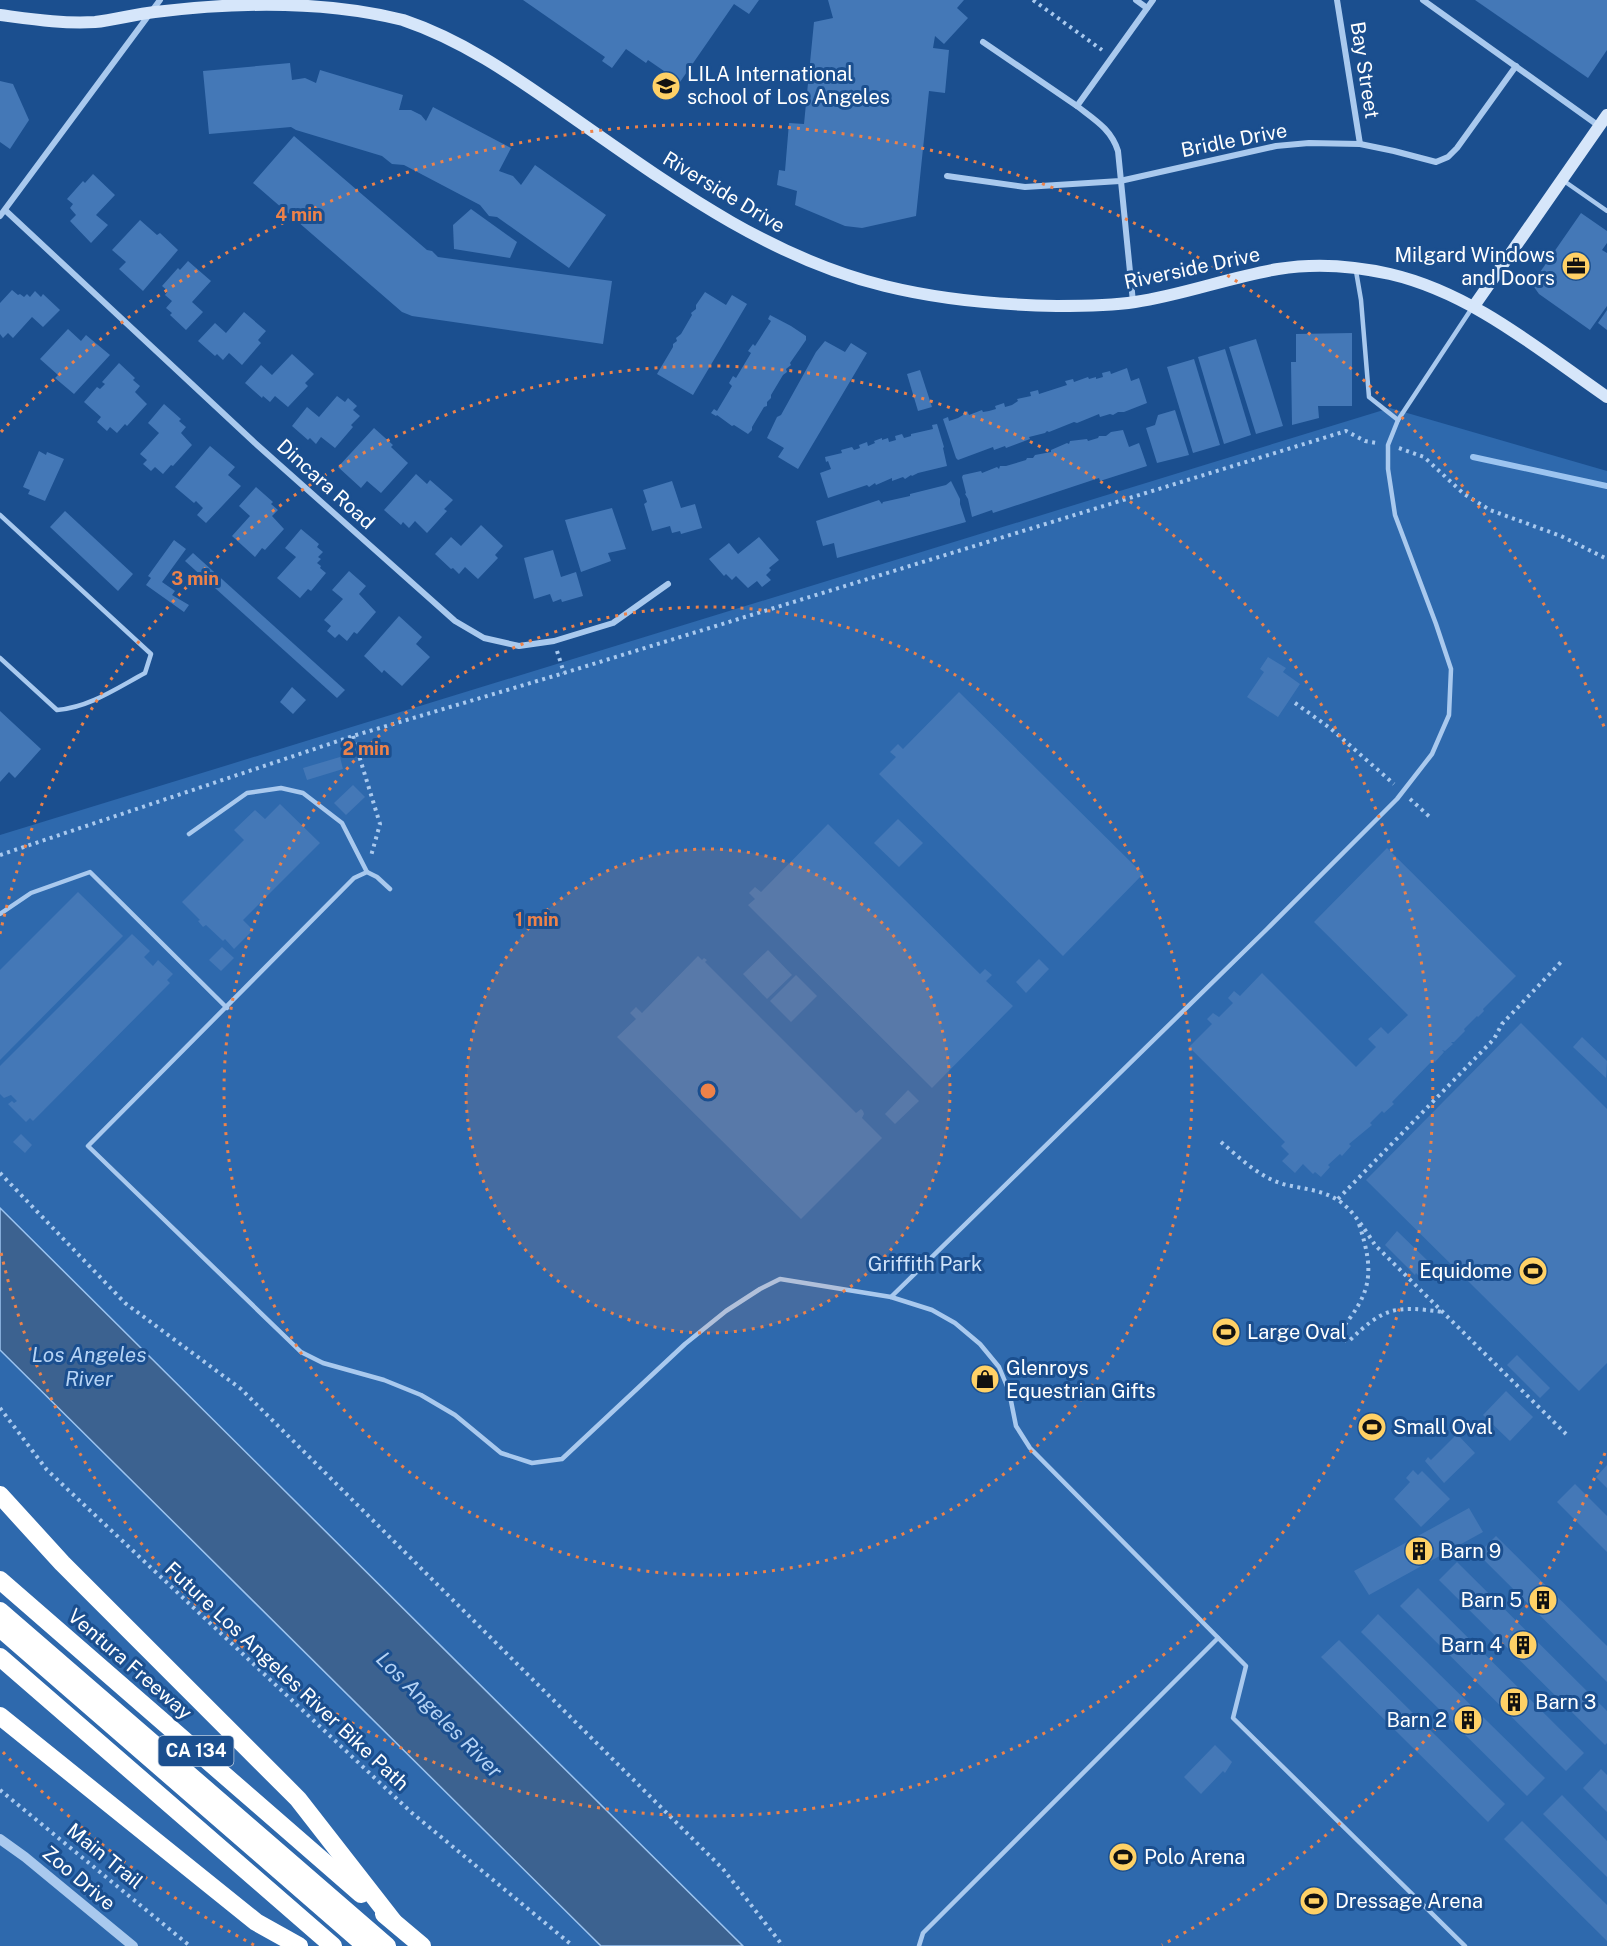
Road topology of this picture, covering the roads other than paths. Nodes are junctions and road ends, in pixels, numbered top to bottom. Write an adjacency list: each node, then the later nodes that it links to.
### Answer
1 (160, 0): 7 (street)
2 (1136, 0): 6 (street)
3 (1153, 0): 6 (street)
4 (1337, 0): 14 (street, Bay Street)
5 (1423, 0): 10 (street)
6 (1147, 8): 11 (street)
7 (152, 12): 8 (main road, Riverside Drive); 18 (street); 22 (main road, Riverside Drive)
8 (0, 15)
9 (983, 42): 11 (street)
10 (1516, 66): 13 (street); 14 (street, Bridle Drive)
11 (1077, 106): 16 (street)
12 (1607, 115): 13 (main road)
13 (1599, 126): 17 (main road)
14 (1360, 144): 16 (street, Bridle Drive)
15 (947, 176): 16 (street, Bridle Drive)
16 (1120, 180): 22 (street)
17 (1562, 180): 19 (lane); 23 (main road)
18 (5, 210): 20 (street); 27 (street, Dincara Road)
19 (1607, 211)
20 (0, 216)
21 (1356, 268): 22 (main road, Riverside Drive); 23 (main road, Riverside Drive); 25 (lane)
22 (1133, 303)
23 (1474, 306): 24 (main road, Riverside Drive); 25 (lane)
24 (1607, 397)
25 (1398, 420): 34 (lane)
26 (0, 514): 28 (lane)
27 (668, 584)
28 (0, 658)
29 (189, 834): 30 (lane)
30 (367, 872): 31 (lane); 33 (lane)
31 (390, 889)
32 (0, 914): 33 (lane)
33 (227, 1008): 34 (lane)
34 (891, 1297): 39 (lane)
35 (0, 1495): 43 (highway)
36 (0, 1580): 43 (highway, Ventura Freeway / CA 134)
37 (0, 1611): 48 (highway)
38 (0, 1628): 47 (highway)
39 (1218, 1638): 50 (lane); 51 (lane)
40 (0, 1658): 46 (highway, CA 134)
41 (0, 1716): 45 (highway)
42 (0, 1839): 44 (street, Zoo Drive)
43 (393, 1921): 49 (highway, Ventura Freeway / CA 134)
44 (133, 1946)
45 (299, 1946)
46 (333, 1946)
47 (366, 1946)
48 (387, 1946)
49 (422, 1946)
50 (919, 1946)
51 (1465, 1946)

